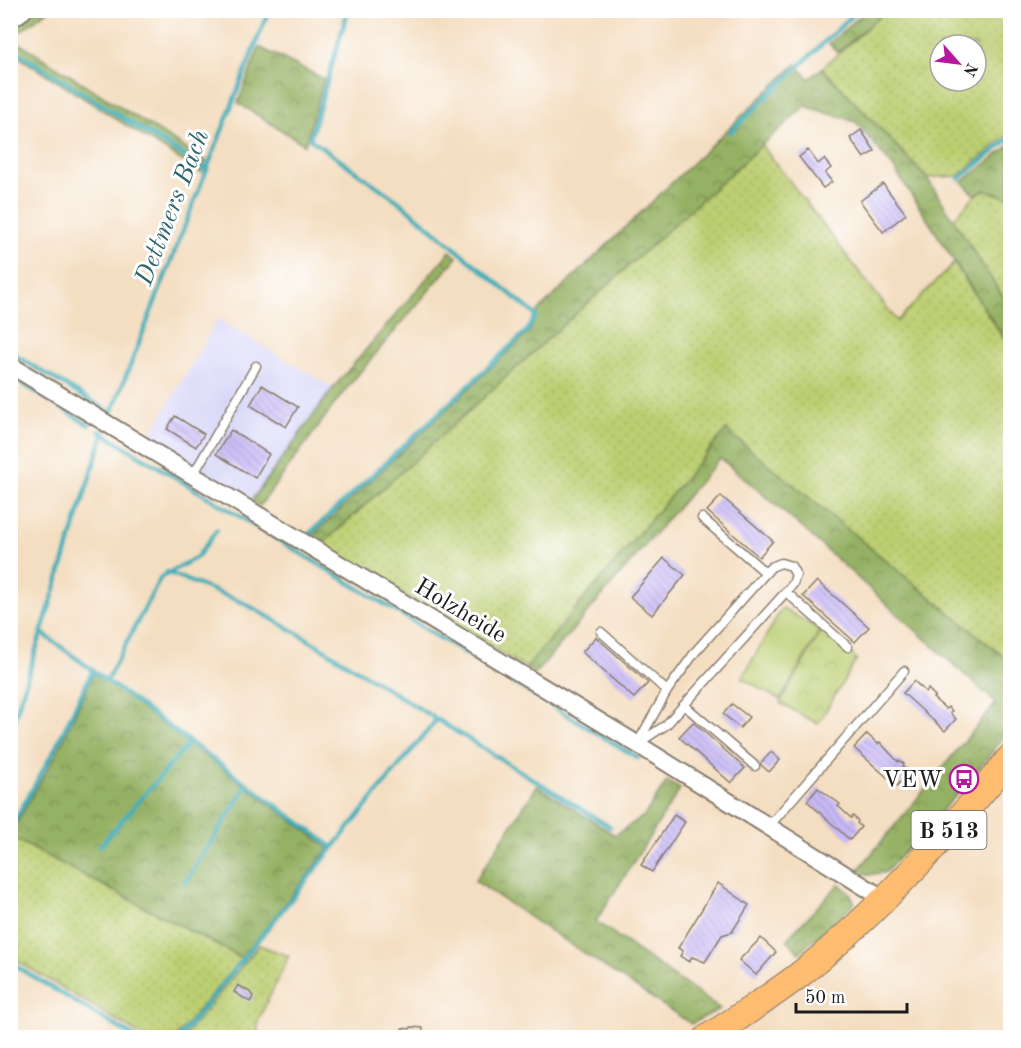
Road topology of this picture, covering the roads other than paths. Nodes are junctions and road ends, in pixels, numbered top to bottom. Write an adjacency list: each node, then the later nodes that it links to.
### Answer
1 (24, 10): 2 (street)
2 (10, 20)
3 (10, 365): 5 (street, Holzheide)
4 (256, 366): 5 (lane)
5 (193, 475): 14 (street, Holzheide)
6 (702, 518): 7 (lane)
7 (766, 573): 8 (lane); 12 (lane)
8 (786, 592): 10 (lane); 13 (lane)
9 (601, 632): 12 (lane)
10 (848, 647)
11 (904, 671): 17 (lane)
12 (667, 691): 14 (lane)
13 (684, 705): 14 (lane); 16 (lane)
14 (638, 744): 17 (street, Holzheide)
15 (1011, 758): 18 (main road, B 513)
16 (755, 766)
17 (769, 826): 18 (street, Holzheide)
18 (884, 899): 19 (main road, B 513)
19 (707, 1038)

